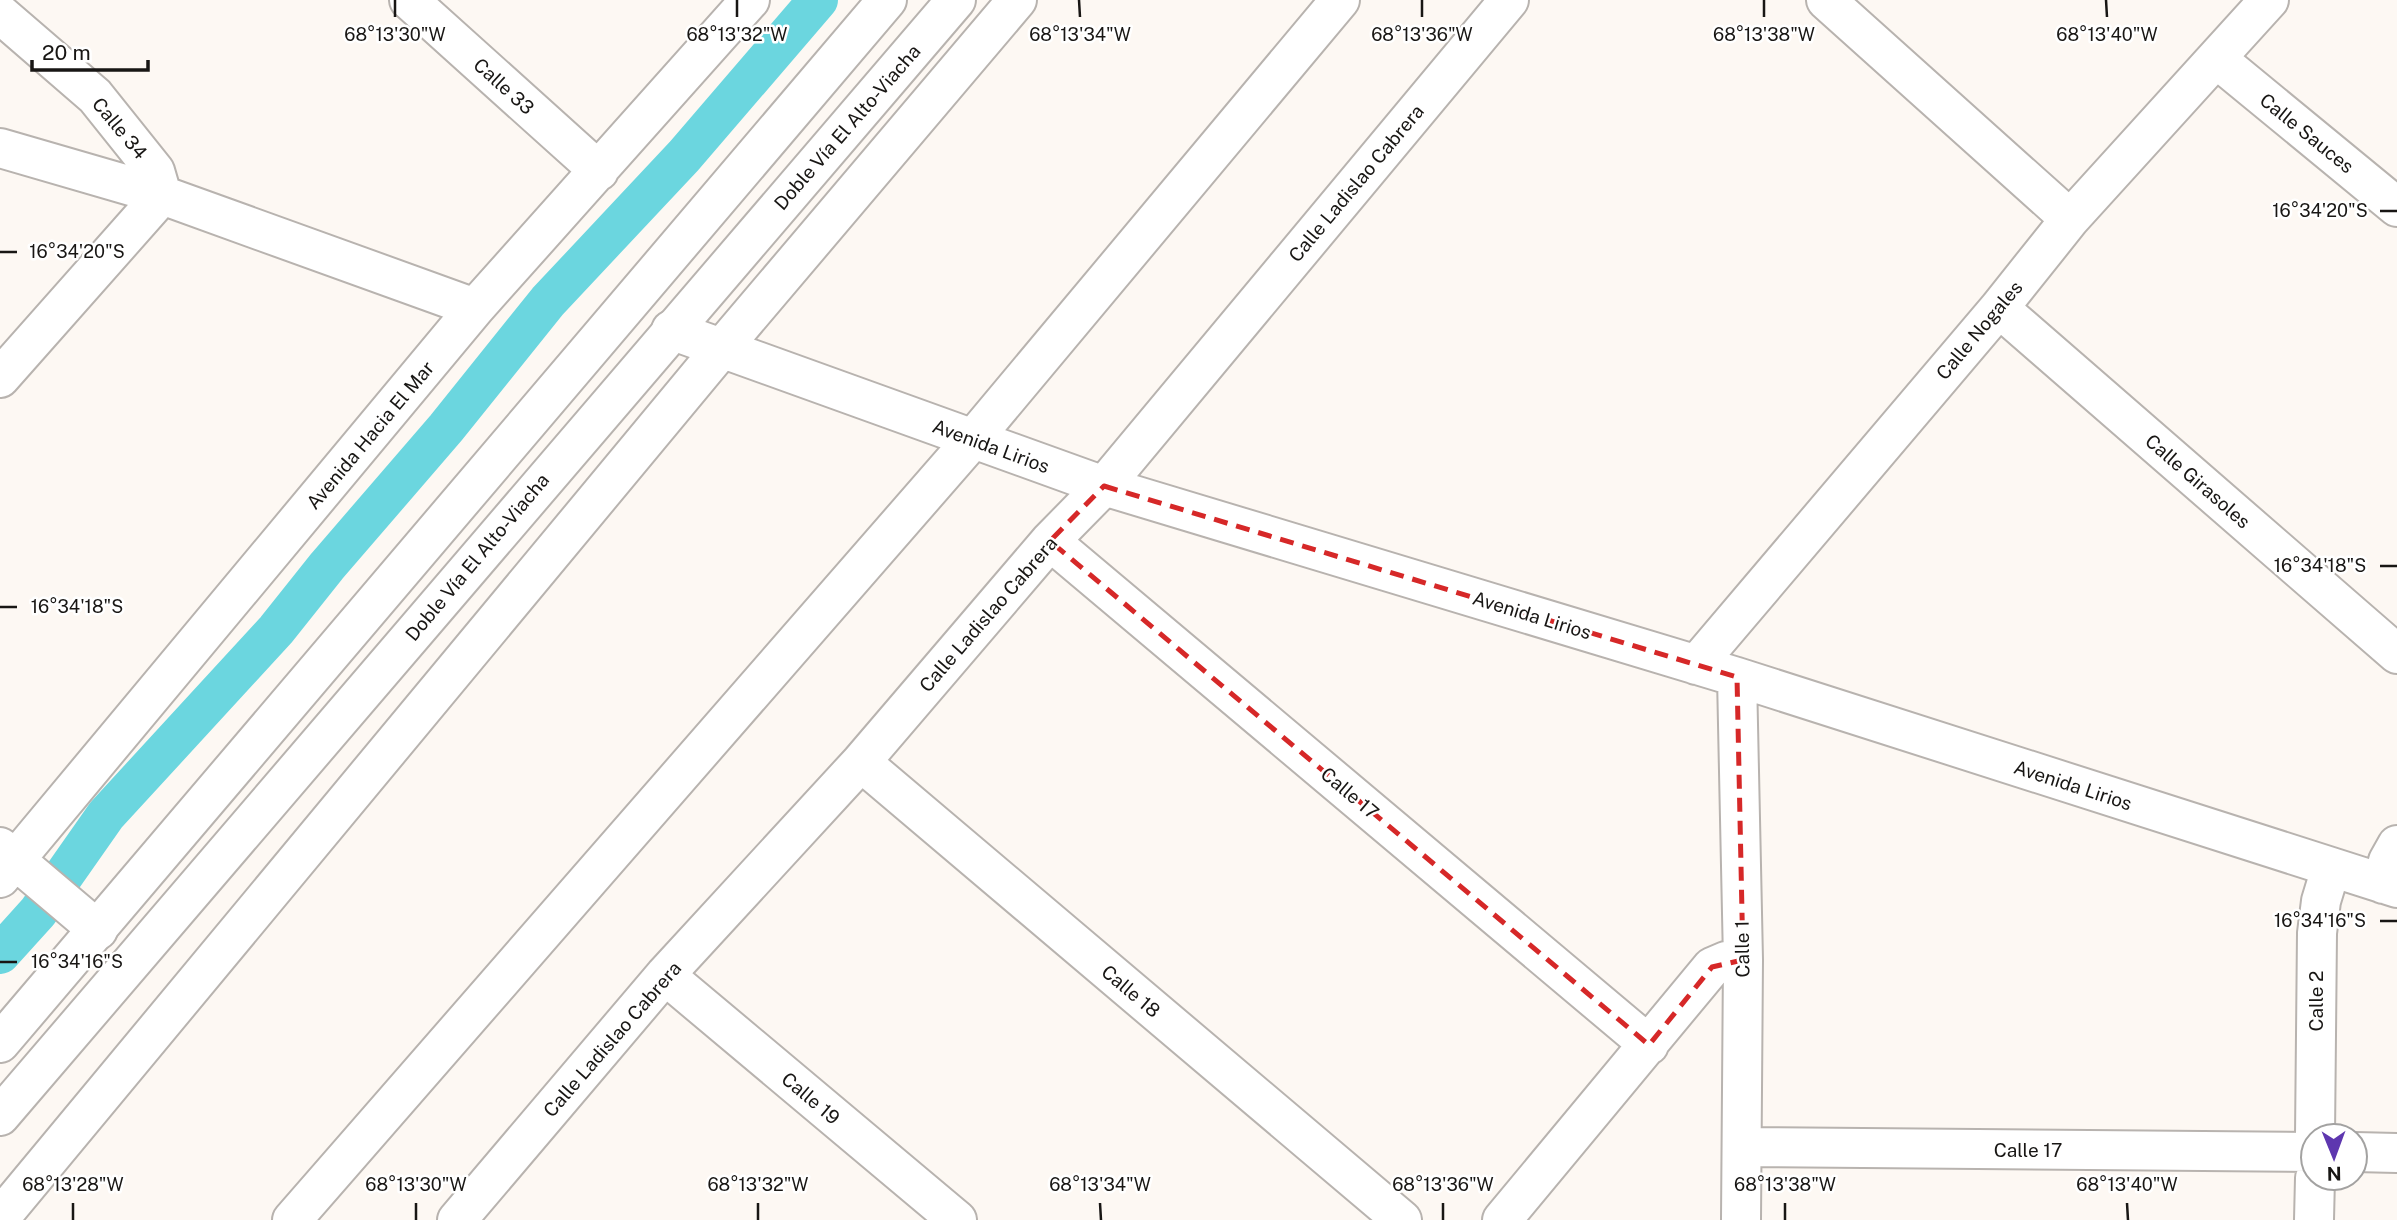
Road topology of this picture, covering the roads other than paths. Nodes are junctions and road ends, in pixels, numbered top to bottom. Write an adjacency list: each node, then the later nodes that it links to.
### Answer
1 (409, 0): 13 (main road, Calle 33)
2 (750, 0): 13 (main road, Avenida Hacia El Mar)
3 (887, 0): 33 (main road)
4 (956, 0): 19 (main road, Doble Vía El Alto-Viacha)
5 (1017, 0): 20 (main road)
6 (1340, 0): 22 (main road)
7 (1509, 0): 23 (main road, Calle Ladislao Cabrera)
8 (1826, 0): 16 (main road)
9 (2269, 0): 11 (main road, Calle Nogales)
10 (0, 14): 14 (main road, Calle 34)
11 (2217, 59): 15 (main road, Calle Sauces); 16 (main road, Calle Nogales)
12 (0, 148): 14 (main road)
13 (599, 171): 17 (main road, Avenida Hacia El Mar)
14 (162, 195): 17 (main road); 21 (main road)
15 (2397, 207)
16 (2070, 219): 18 (main road, Calle Nogales)
17 (475, 308): 30 (main road, Avenida Hacia El Mar)
18 (1998, 308): 25 (main road, Calle Girasoles); 26 (main road, Calle Nogales)
19 (671, 330): 20 (main road, Avenida Lirios); 38 (main road, Doble Vía El Alto-Viacha)
20 (722, 348): 22 (main road, Avenida Lirios); 46 (main road)
21 (0, 378)
22 (973, 439): 23 (main road, Avenida Lirios); 47 (main road)
23 (1104, 486): 24 (main road, Calle Ladislao Cabrera); 26 (main road, Avenida Lirios)
24 (1050, 541): 28 (main road, Calle Ladislao Cabrera); 37 (main road, Calle 17)
25 (2397, 654)
26 (1696, 665): 27 (main road, Avenida Lirios)
27 (1737, 677): 31 (main road, Avenida Lirios); 34 (main road, Calle 1)
28 (861, 762): 35 (main road, Calle Ladislao Cabrera); 49 (main road, Calle 18)
29 (2397, 845): 32 (main road)
30 (13, 866): 33 (main road)
31 (2331, 867): 32 (main road, Avenida Lirios); 39 (main road, Calle 2)
32 (2390, 886)
33 (86, 920): 36 (main road)
34 (1743, 960): 37 (main road); 40 (main road, Calle 1)
35 (666, 975): 45 (main road, Calle Ladislao Cabrera); 48 (main road, Calle 19)
36 (0, 1043)
37 (1649, 1045): 50 (main road)
38 (0, 1116)
39 (2315, 1122)
40 (1743, 1147): 41 (main road, Calle 17); 51 (main road, Calle 1)
41 (2299, 1152)
42 (2369, 1152): 43 (main road)
43 (2397, 1153)
44 (2315, 1192): 52 (main road)
45 (475, 1214)
46 (0, 1218)
47 (292, 1220)
48 (957, 1220)
49 (1402, 1220)
50 (1503, 1220)
51 (1741, 1220)
52 (2314, 1220)

